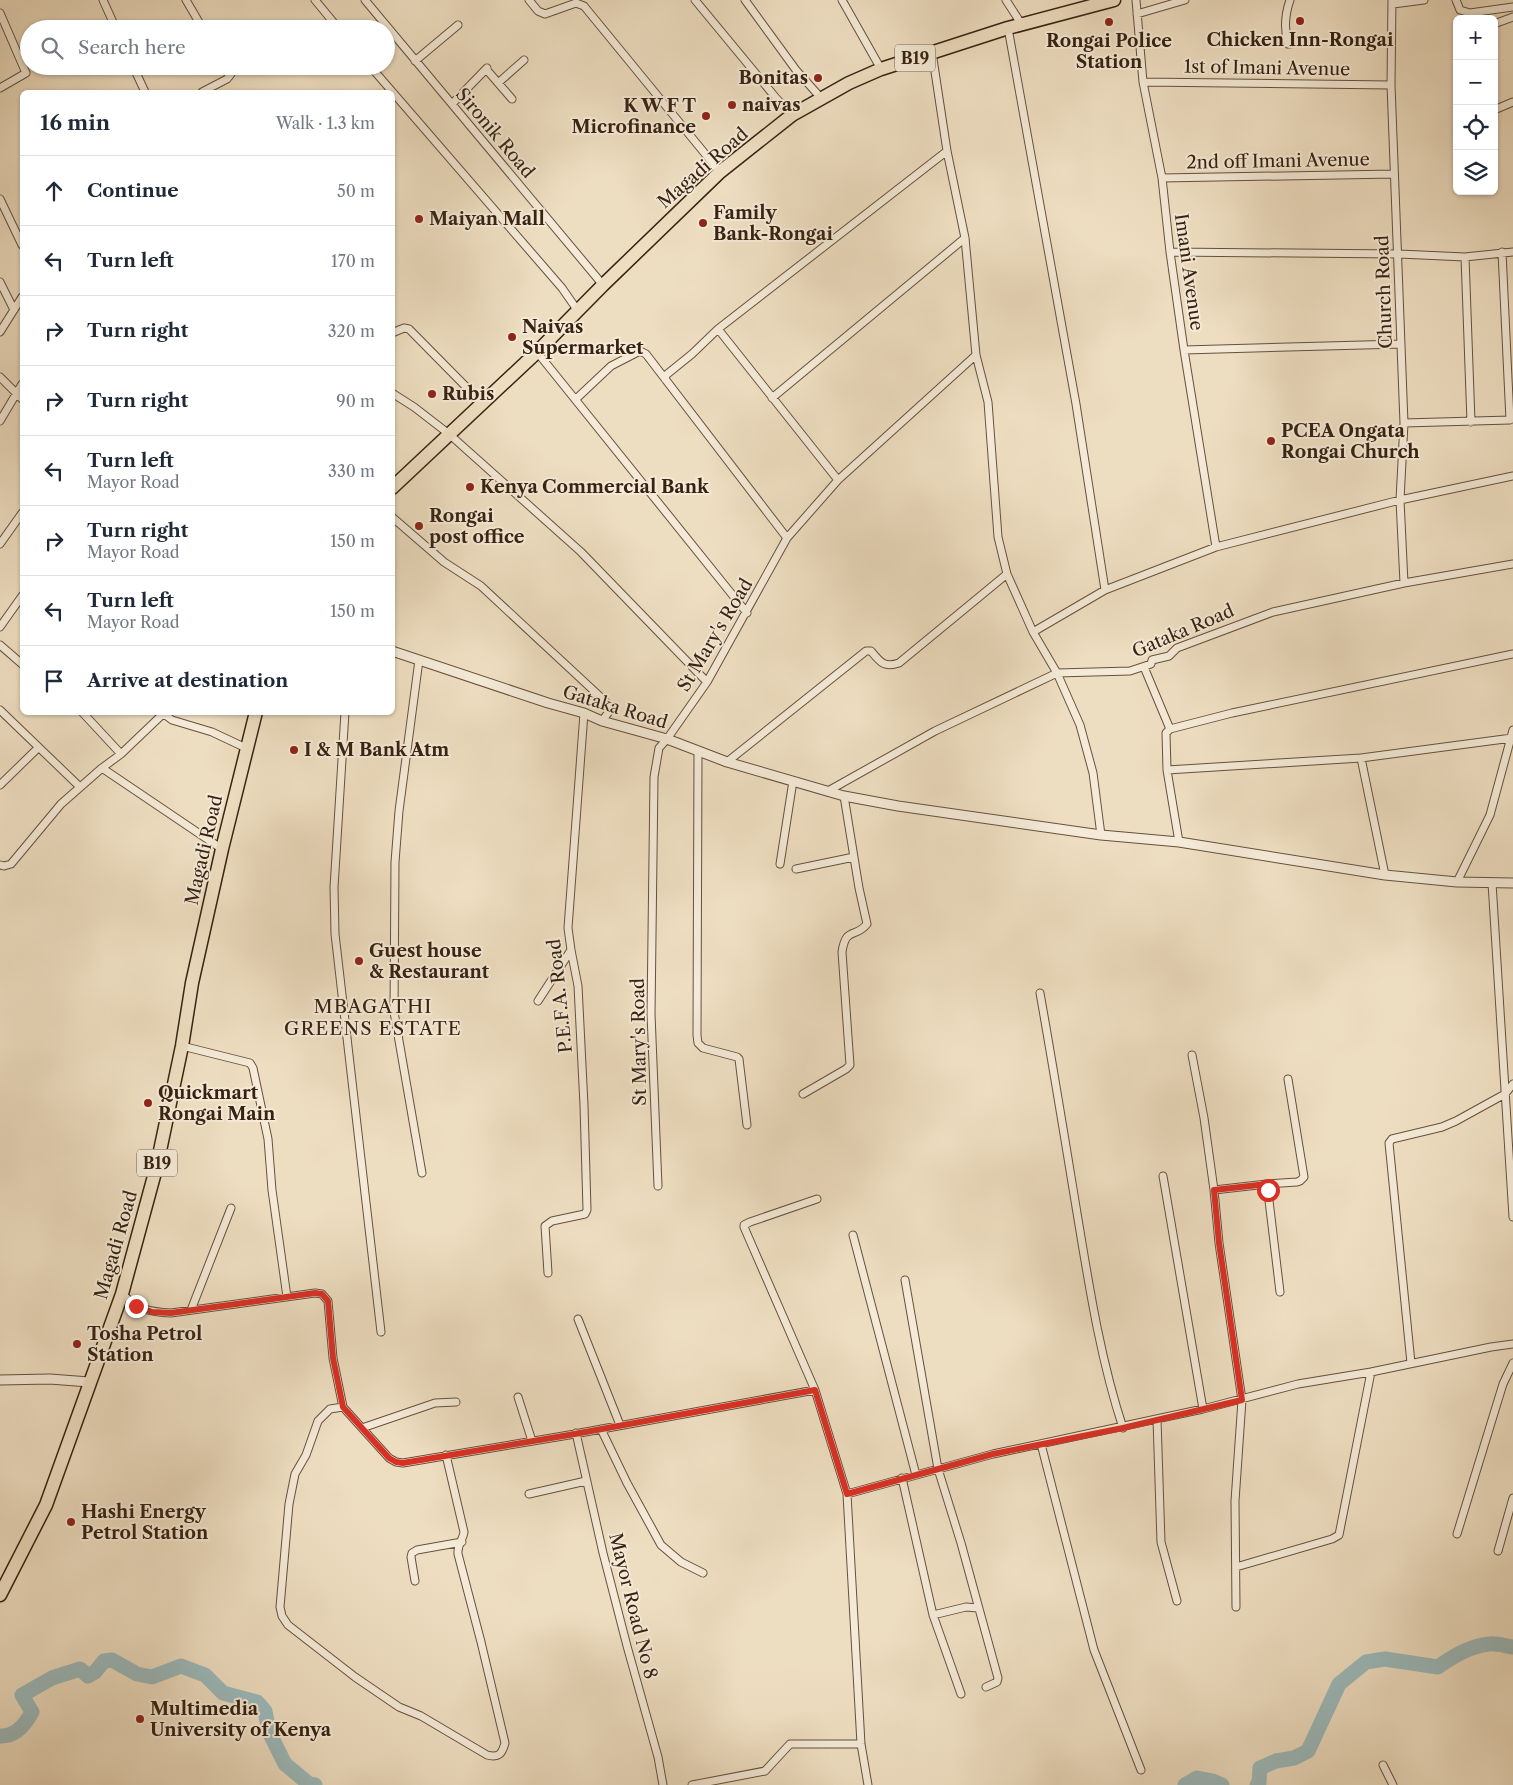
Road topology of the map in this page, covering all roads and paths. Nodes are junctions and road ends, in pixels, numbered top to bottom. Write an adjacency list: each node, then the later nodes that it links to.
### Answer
1 (103, 0): 20 (street)
2 (186, 0): 21 (street)
3 (315, 0): 22 (street)
4 (365, 0): 23 (street, Sironik Road)
5 (529, 0): 54 (street)
6 (695, 0): 52 (street)
7 (744, 0): 47 (street)
8 (842, 0): 34 (street)
9 (1006, 0): 26 (street)
10 (1136, 0): 19 (street, Imani Avenue)
11 (1185, 0): 19 (street)
12 (1290, 0): 29 (street)
13 (1424, 0): 16 (street)
14 (1456, 0): 17 (street)
15 (1106, 1): 26 (highway, Magadi Road / B19)
16 (1392, 2): 41 (street, Church Road)
17 (1512, 12): 24 (street)
18 (0, 13): 31 (street)
19 (1137, 14): 39 (street, Imani Avenue)
20 (112, 20)
21 (198, 20)
22 (332, 20)
23 (382, 20)
24 (1498, 21)
25 (458, 25): 33 (street)
26 (1022, 25): 27 (highway, Magadi Road / B19)
27 (1008, 28): 30 (highway, Magadi Road / B19); 101 (street)
28 (395, 36): 33 (street, Sironik Road)
29 (1316, 41)
30 (932, 52): 34 (highway, Magadi Road / B19); 53 (street)
31 (20, 59)
32 (524, 60): 40 (street)
33 (416, 61): 50 (street, Sironik Road)
34 (881, 69): 47 (highway, Magadi Road / B19)
35 (23, 75): 42 (street)
36 (137, 75): 43 (street)
37 (230, 75): 44 (street)
38 (378, 75): 45 (street)
39 (1143, 82): 41 (street, 1st of Imani Avenue); 56 (street, Imani Avenue)
40 (498, 83): 48 (street); 50 (street)
41 (1391, 85): 55 (street, Church Road)
42 (0, 88)
43 (144, 90)
44 (206, 90)
45 (391, 90)
46 (395, 95): 69 (street)
47 (821, 98): 52 (highway, Magadi Road / B19)
48 (512, 99)
49 (1513, 102): 51 (street)
50 (452, 104): 66 (street, Sironik Road)
51 (1498, 108)
52 (792, 115): 54 (highway, Magadi Road / B19)
53 (947, 151): 58 (street); 70 (street)
54 (720, 172): 66 (highway, Magadi Road / B19)
55 (1394, 174): 56 (street, 2nd off Imani Avenue); 63 (street, Church Road)
56 (1162, 178): 60 (street, Imani Avenue)
57 (0, 199): 59 (street)
58 (965, 238): 76 (street); 81 (street)
59 (20, 241)
60 (1170, 252): 63 (street); 74 (street, Imani Avenue)
61 (1502, 252): 62 (street); 64 (street); 84 (street)
62 (1513, 252)
63 (1399, 254): 64 (street); 73 (street, Church Road)
64 (1465, 257): 86 (street)
65 (0, 282): 68 (street)
66 (603, 284): 69 (highway, Magadi Road / B19)
67 (20, 300): 68 (street)
68 (14, 310): 71 (street)
69 (578, 311): 75 (highway, Magadi Road / B19)
70 (718, 329): 78 (street); 81 (street)
71 (0, 332)
72 (395, 332): 83 (street)
73 (1401, 344): 74 (street); 87 (street, Church Road)
74 (1184, 350): 97 (street, Imani Avenue)
75 (537, 352): 82 (street); 83 (highway, Magadi Road / B19)
76 (976, 355): 90 (street, St Mary's Road); 99 (street)
77 (0, 378): 80 (street)
78 (665, 379): 82 (street); 95 (street)
79 (395, 395): 88 (street)
80 (19, 396): 85 (street)
81 (772, 398): 90 (street)
82 (576, 399): 103 (street)
83 (482, 403): 88 (highway, Magadi Road / B19)
84 (1511, 420): 86 (street)
85 (0, 421)
86 (1471, 422): 87 (street)
87 (1404, 423): 92 (street, Church Road)
88 (449, 434): 91 (highway, Magadi Road / B19); 113 (street)
89 (1513, 476): 92 (street)
90 (838, 480): 95 (street, St Mary's Road)
91 (395, 485)
92 (1400, 500): 97 (street); 100 (street, Church Road)
93 (20, 517): 96 (street)
94 (395, 520): 121 (street)
95 (788, 538): 103 (street, St Mary's Road)
96 (0, 544)
97 (1216, 547): 101 (street)
98 (1513, 564): 100 (street, Gataka Road)
99 (1007, 574): 105 (street); 131 (street)
100 (1404, 583): 111 (street, Gataka Road)
101 (1105, 590): 105 (street)
102 (20, 599): 104 (street)
103 (746, 613): 113 (street, St Mary's Road)
104 (0, 627)
105 (1033, 632): 112 (street)
106 (0, 645): 110 (street)
107 (395, 652): 109 (street, Gataka Road)
108 (1513, 654): 122 (street)
109 (419, 660): 115 (street, Gataka Road); 160 (street)
110 (20, 662)
111 (1144, 667): 112 (street, Gataka Road); 122 (street)
112 (1057, 673): 137 (street, Gataka Road); 139 (street)
113 (707, 682): 125 (street, St Mary's Road)
114 (0, 710): 126 (street)
115 (584, 713): 121 (street, Gataka Road); 150 (street, P.E.F.A. Road)
116 (85, 715): 129 (street)
117 (163, 715): 129 (street)
118 (167, 715): 127 (street)
119 (255, 715): 127 (highway, Magadi Road / B19)
120 (344, 715): 176 (street)
121 (602, 721): 125 (street, Gataka Road)
122 (1170, 729): 133 (street)
123 (1513, 730): 124 (street)
124 (1512, 738): 130 (street); 147 (street)
125 (666, 740): 128 (street, Gataka Road); 163 (street, St Mary's Road)
126 (38, 748): 135 (street); 136 (street)
127 (246, 748): 141 (highway, Magadi Road / B19)
128 (698, 752): 131 (street, Gataka Road); 159 (street)
129 (120, 754): 132 (street)
130 (1361, 758): 133 (street); 146 (street)
131 (727, 762): 134 (street, Gataka Road)
132 (102, 768): 136 (street); 141 (street)
133 (1167, 770): 140 (street)
134 (793, 781): 137 (street, Gataka Road); 143 (street)
135 (0, 785)
136 (80, 787): 144 (street)
137 (828, 791): 138 (street, Gataka Road)
138 (844, 796): 139 (street, Gataka Road); 142 (street)
139 (1101, 835): 140 (street, Gataka Road)
140 (1179, 842): 146 (street, Gataka Road)
141 (222, 849): 153 (highway, Magadi Road / B19)
142 (854, 857): 145 (street); 157 (street)
143 (780, 864)
144 (2, 866)
145 (796, 869)
146 (1385, 875): 147 (street, Gataka Road)
147 (1457, 882): 148 (street, Gataka Road)
148 (1492, 883): 149 (street, Gataka Road); 158 (street)
149 (1513, 883)
150 (571, 950): 152 (street); 169 (street, P.E.F.A. Road)
151 (1040, 993): 192 (street)
152 (538, 1001)
153 (182, 1046): 172 (highway, Magadi Road / B19); 173 (street)
154 (1192, 1055): 164 (street)
155 (1288, 1079): 162 (street)
156 (1513, 1084): 158 (street)
157 (803, 1094)
158 (1505, 1094): 167 (street); 179 (street)
159 (747, 1126)
160 (422, 1173)
161 (1163, 1176): 188 (street)
162 (1267, 1184): 164 (street); 171 (street)
163 (658, 1186)
164 (1214, 1190): 185 (street)
165 (817, 1199): 183 (street)
166 (232, 1208): 174 (street)
167 (1513, 1217)
168 (853, 1235): 199 (street)
169 (548, 1273)
170 (905, 1280): 198 (street)
171 (1280, 1292)
172 (122, 1294): 174 (street); 182 (highway, Magadi Road / B19)
173 (287, 1297): 174 (street); 187 (street)
174 (191, 1310)
175 (578, 1319): 190 (street)
176 (381, 1332)
177 (1513, 1344): 179 (street)
178 (1513, 1362): 205 (street)
179 (1411, 1364): 180 (street)
180 (1371, 1372): 185 (street); 208 (street)
181 (0, 1380): 182 (street)
182 (89, 1382): 211 (highway, Magadi Road / B19)
183 (815, 1390): 190 (street); 203 (street)
184 (518, 1398): 195 (street)
185 (1242, 1400): 188 (street); 208 (street)
186 (456, 1402): 191 (street)
187 (343, 1407): 191 (street); 206 (street)
188 (1203, 1409): 189 (street)
189 (1157, 1419): 192 (street); 212 (street)
190 (620, 1425): 193 (street)
191 (362, 1428): 197 (street)
192 (1123, 1428): 196 (street)
193 (601, 1429): 194 (street); 209 (street)
194 (576, 1433): 195 (street); 201 (street, Mayor Road No 8)
195 (532, 1441): 197 (street)
196 (1041, 1444): 198 (street); 220 (street)
197 (446, 1455): 206 (street)
198 (938, 1469): 199 (street); 214 (street)
199 (916, 1475): 200 (street)
200 (902, 1478): 203 (street); 215 (street)
201 (586, 1481): 202 (street); 221 (street, Mayor Road No 8)
202 (529, 1494)
203 (847, 1494): 218 (street)
204 (1513, 1498): 207 (street)
205 (1457, 1534)
206 (462, 1542): 210 (street)
207 (1498, 1551)
208 (1236, 1567): 213 (street)
209 (702, 1573)
210 (415, 1580)
211 (0, 1595)
212 (1176, 1601)
213 (1236, 1607)
214 (978, 1608): 215 (street); 216 (street)
215 (933, 1614): 217 (street)
216 (986, 1687)
217 (962, 1694)
218 (861, 1744): 222 (street); 223 (street)
219 (1383, 1765): 224 (street)
220 (1140, 1770)
221 (664, 1785)
222 (692, 1785)
223 (868, 1785)
224 (1393, 1785)

